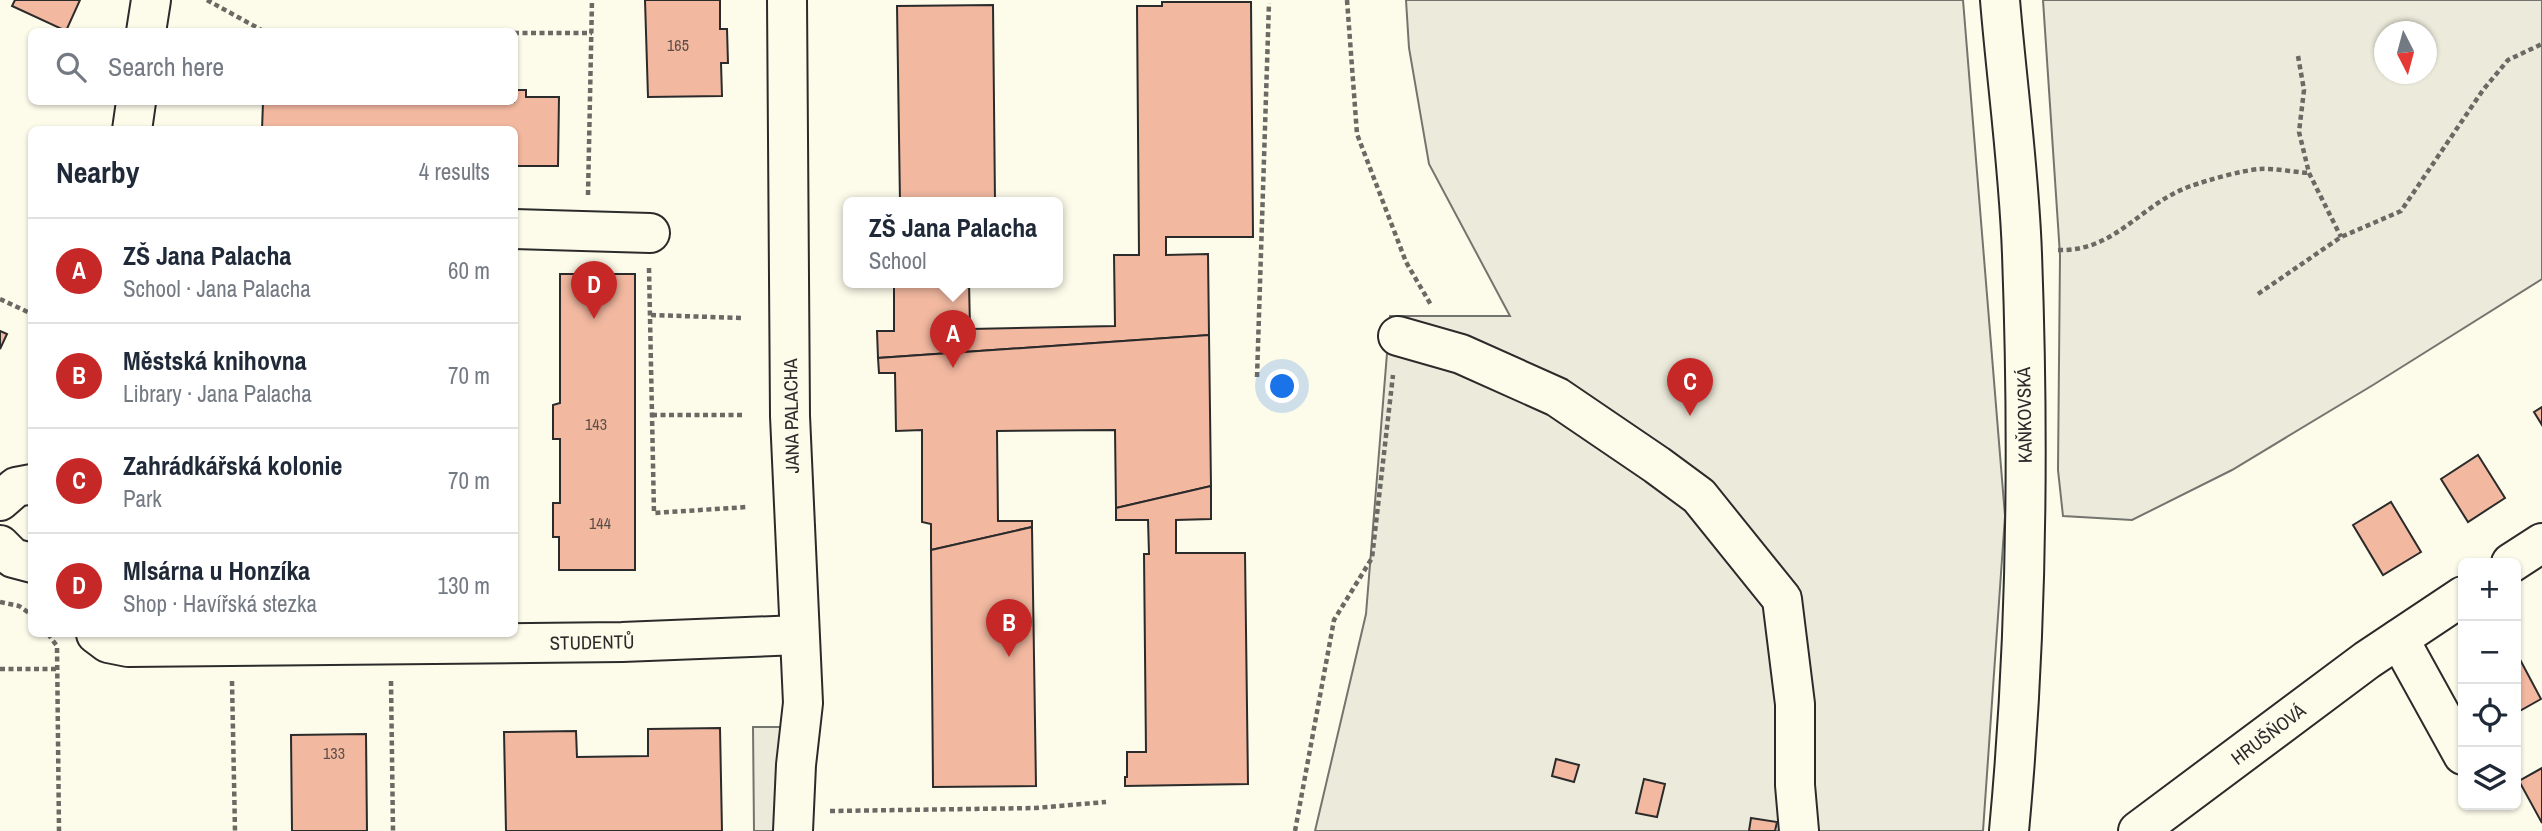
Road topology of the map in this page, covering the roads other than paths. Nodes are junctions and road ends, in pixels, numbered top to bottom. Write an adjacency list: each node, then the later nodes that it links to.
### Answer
1 (150, 0): 4 (street)
2 (788, 0): 15 (street, JANA PALACHA)
3 (2000, 0): 21 (street, KAŇKOVSKÁ)
4 (146, 28)
5 (136, 105): 6 (street)
6 (133, 126)
7 (518, 229): 8 (street)
8 (649, 246)
9 (1398, 336): 20 (street)
10 (2542, 543): 12 (street)
11 (0, 545): 13 (street)
12 (2519, 558)
13 (28, 562)
14 (2458, 599): 17 (street, HRUŠŇOVÁ)
15 (799, 635): 16 (street, STUDENTŮ); 19 (street, JANA PALACHA)
16 (100, 637)
17 (2399, 639): 18 (street); 22 (street, HRUŠŇOVÁ)
18 (2459, 747)
19 (809, 821)
20 (1799, 831)
21 (2009, 831)
22 (2138, 831)

